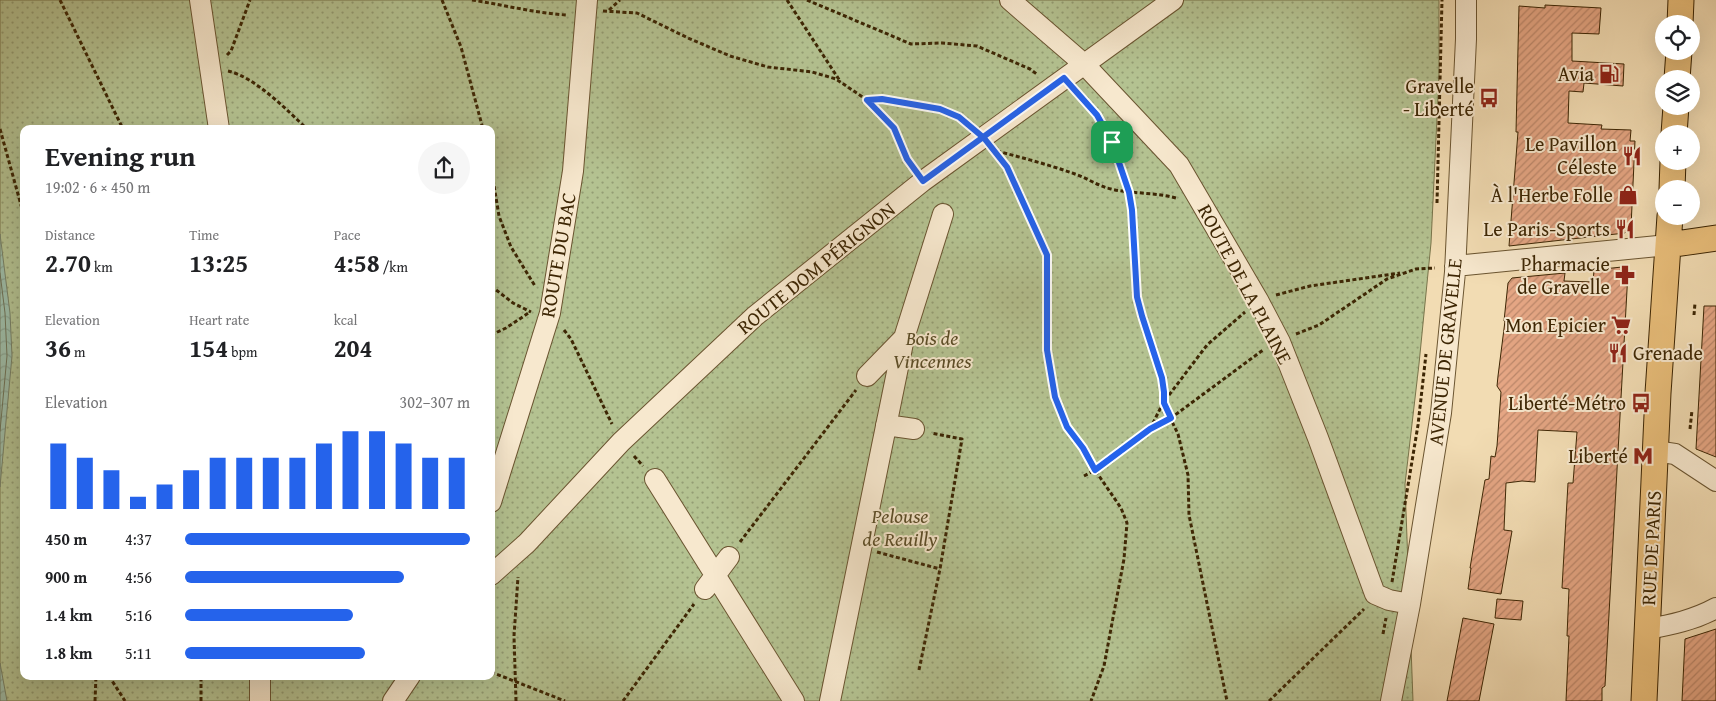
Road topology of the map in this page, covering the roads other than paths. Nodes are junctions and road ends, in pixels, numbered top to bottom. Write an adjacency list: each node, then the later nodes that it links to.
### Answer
1 (200, 0): 9 (street)
2 (1010, 0): 8 (street, ROUTE DE LA PLAINE)
3 (1173, 0): 8 (street, ROUTE DOM PÉRIGNON)
4 (1466, 0): 14 (street, AVENUE DE GRAVELLE)
5 (1682, 0): 7 (main road)
6 (586, 7): 22 (street, ROUTE DU BAC)
7 (1681, 15)
8 (1084, 64): 24 (street, ROUTE DOM PÉRIGNON); 26 (street, ROUTE DE LA PLAINE)
9 (218, 125)
10 (943, 214): 15 (street)
11 (1669, 225): 13 (main road, RUE DE PARIS)
12 (1716, 238): 13 (main road)
13 (1668, 246): 14 (street); 19 (main road, RUE DE PARIS)
14 (1456, 266): 26 (street, AVENUE DE GRAVELLE)
15 (904, 338): 16 (street); 17 (street)
16 (867, 376)
17 (886, 424): 18 (street); 34 (street)
18 (914, 429)
19 (1655, 451): 21 (street); 28 (main road, RUE DE PARIS)
20 (655, 479): 25 (street)
21 (1716, 481)
22 (495, 486)
23 (729, 557): 25 (street)
24 (495, 571)
25 (710, 582): 33 (street)
26 (1410, 604): 35 (street, AVENUE DE GRAVELLE)
27 (1716, 608): 28 (street)
28 (1647, 628): 36 (main road, RUE DE PARIS)
29 (260, 680): 31 (street)
30 (407, 680): 32 (street)
31 (260, 701)
32 (393, 701)
33 (794, 701)
34 (830, 701)
35 (1391, 701)
36 (1644, 701)

